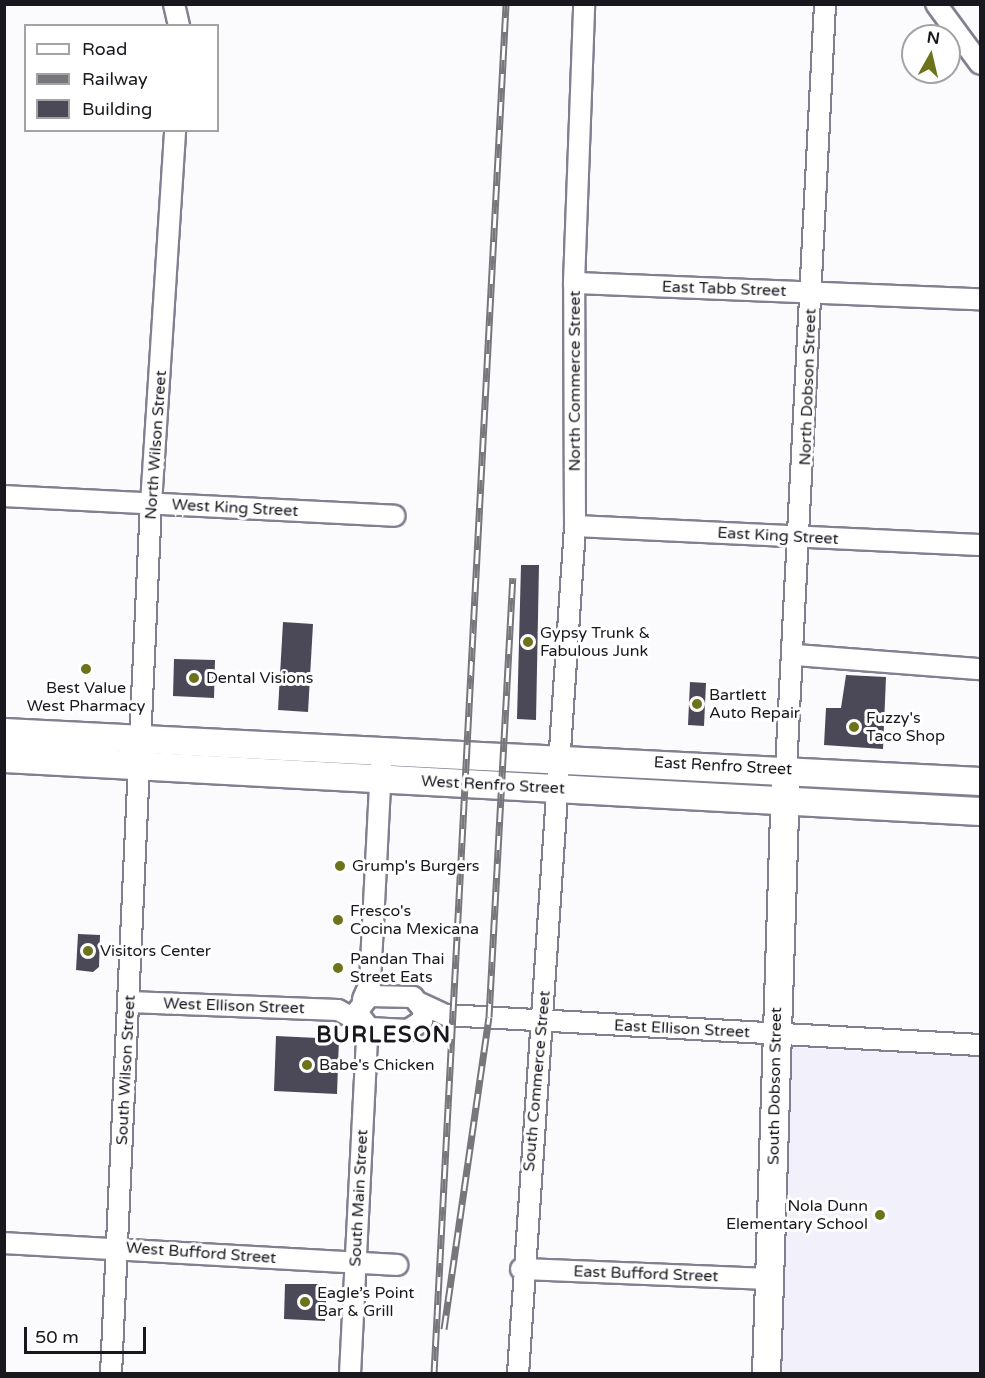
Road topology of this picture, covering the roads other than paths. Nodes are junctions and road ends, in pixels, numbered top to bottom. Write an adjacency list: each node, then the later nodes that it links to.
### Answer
1 (174, 4): 5 (street)
2 (584, 4): 8 (street, North Commerce Street)
3 (825, 4): 9 (street, North Dobson Street)
4 (936, 4): 6 (street)
5 (179, 24)
6 (981, 64)
7 (175, 132): 12 (street, North Wilson Street)
8 (574, 283): 9 (street, East Tabb Street); 14 (street, North Commerce Street)
9 (812, 292): 10 (street, East Tabb Street); 15 (street, North Dobson Street)
10 (981, 299)
11 (4, 496): 12 (street, West King Street)
12 (151, 504): 13 (street, West King Street); 20 (street, North Wilson Street)
13 (393, 516)
14 (575, 526): 15 (street, East King Street); 24 (street, North Commerce Street)
15 (802, 537): 16 (street, East King Street); 17 (street, North Dobson Street)
16 (981, 545)
17 (796, 655): 18 (street); 26 (street, North Dobson Street)
18 (981, 669)
19 (4, 732): 20 (main road, West Renfro Street)
20 (139, 739): 21 (main road, West Renfro Street); 25 (street, North Wilson Street)
21 (382, 749): 22 (main road, West Renfro Street); 27 (street, South Main Street)
22 (465, 753): 24 (main road, East Renfro Street)
23 (4, 758): 25 (main road, West Renfro Street)
24 (559, 758): 26 (main road, East Renfro Street); 29 (street, South Commerce Street)
25 (138, 766): 27 (main road, West Renfro Street); 32 (street, South Wilson Street)
26 (786, 769): 28 (main road, East Renfro Street); 30 (main road, South Dobson Street)
27 (380, 779): 29 (main road, West Renfro Street); 35 (street, South Main Street)
28 (981, 781)
29 (555, 788): 30 (main road, West Renfro Street); 37 (street, South Commerce Street)
30 (784, 799): 31 (main road, West Renfro Street); 39 (main road, South Dobson Street)
31 (981, 811)
32 (129, 1002): 34 (street, West Ellison Street); 42 (street, South Wilson Street)
33 (422, 1005): 35 (street, East Ellison Street); 36 (street, East Ellison Street); 38 (street)
34 (338, 1010): 35 (street, East Ellison Street)
35 (362, 1011): 38 (street, East Ellison Street); 43 (street, South Main Street)
36 (450, 1015): 37 (street, East Ellison Street); 38 (street, East Ellison Street)
37 (544, 1020): 39 (street, East Ellison Street); 45 (street, South Commerce Street)
38 (418, 1026)
39 (776, 1034): 40 (street, East Ellison Street); 46 (main road, South Dobson Street)
40 (981, 1046)
41 (4, 1243): 42 (street, West Bufford Street)
42 (118, 1247): 43 (street, West Bufford Street); 47 (street, South Wilson Street)
43 (355, 1263): 44 (street, West Bufford Street); 48 (street, South Main Street)
44 (397, 1265)
45 (521, 1269): 46 (street, East Bufford Street); 49 (street, South Commerce Street)
46 (771, 1279): 50 (main road, South Dobson Street)
47 (111, 1374)
48 (350, 1374)
49 (518, 1374)
50 (766, 1374)

